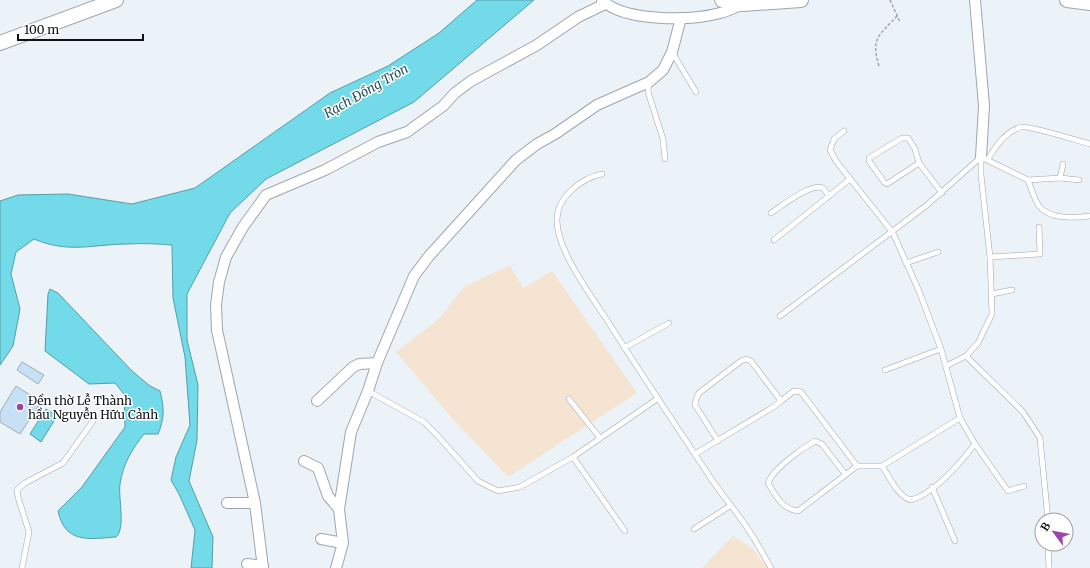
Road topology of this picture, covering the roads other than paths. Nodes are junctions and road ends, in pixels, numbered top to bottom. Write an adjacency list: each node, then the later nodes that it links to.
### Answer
1 (116, 0): 10 (street)
2 (722, 0): 8 (street)
3 (801, 0): 8 (street)
4 (975, 0): 16 (street)
5 (1067, 0): 7 (street)
6 (604, 2): 9 (street); 64 (street)
7 (1090, 3)
8 (743, 4): 9 (street)
9 (681, 18): 11 (street)
10 (0, 43)
11 (672, 52): 12 (street); 13 (lane)
12 (649, 82): 17 (lane); 42 (street)
13 (696, 92)
14 (844, 131): 22 (lane)
15 (1090, 144): 16 (lane)
16 (985, 158): 23 (lane); 25 (lane); 33 (lane)
17 (665, 159)
18 (919, 163): 18 (lane); 25 (lane)
19 (1063, 164): 21 (lane)
20 (602, 174): 39 (lane)
21 (1060, 178): 23 (lane); 24 (lane)
22 (850, 179): 26 (lane); 30 (lane)
23 (1028, 180): 28 (lane)
24 (1079, 180)
25 (942, 193): 30 (lane)
26 (829, 196): 27 (lane); 31 (lane)
27 (771, 213)
28 (1090, 216)
29 (1039, 227): 33 (lane)
30 (893, 233): 34 (lane); 37 (lane)
31 (774, 240)
32 (938, 252): 34 (lane)
33 (990, 257): 36 (lane)
34 (906, 263): 40 (lane)
35 (1012, 290): 36 (lane)
36 (992, 294): 41 (lane)
37 (780, 316)
38 (669, 323): 39 (lane)
39 (624, 348): 47 (lane)
40 (941, 349): 43 (lane); 44 (lane)
41 (966, 356): 43 (lane); 67 (lane)
42 (377, 363): 45 (street); 48 (street)
43 (946, 366): 50 (lane)
44 (885, 370)
45 (368, 391): 56 (lane); 66 (street)
46 (569, 399): 52 (lane)
47 (657, 399): 52 (lane); 55 (lane)
48 (317, 401)
49 (781, 401): 53 (lane); 53 (lane); 58 (lane)
50 (960, 418): 54 (lane); 59 (lane)
51 (93, 421): 76 (lane)
52 (600, 438): 56 (lane)
53 (718, 441): 55 (lane)
54 (975, 444): 61 (lane); 62 (lane)
55 (695, 454): 65 (lane)
56 (573, 456): 69 (lane)
57 (304, 461): 66 (street)
58 (857, 466): 59 (lane); 60 (lane)
59 (882, 466): 62 (lane)
60 (845, 474): 60 (lane)
61 (1024, 486)
62 (932, 487): 71 (lane)
63 (227, 503): 64 (street)
64 (255, 503): 75 (street)
65 (730, 506): 68 (lane); 78 (lane)
66 (339, 509): 72 (street)
67 (1047, 512)
68 (694, 529)
69 (625, 532)
70 (321, 539): 72 (street)
71 (955, 541)
72 (343, 543): 77 (street)
73 (1048, 552): 79 (lane)
74 (247, 564): 75 (street)
75 (263, 567)
76 (22, 568)
77 (336, 568)
78 (771, 568)
79 (1049, 568)

